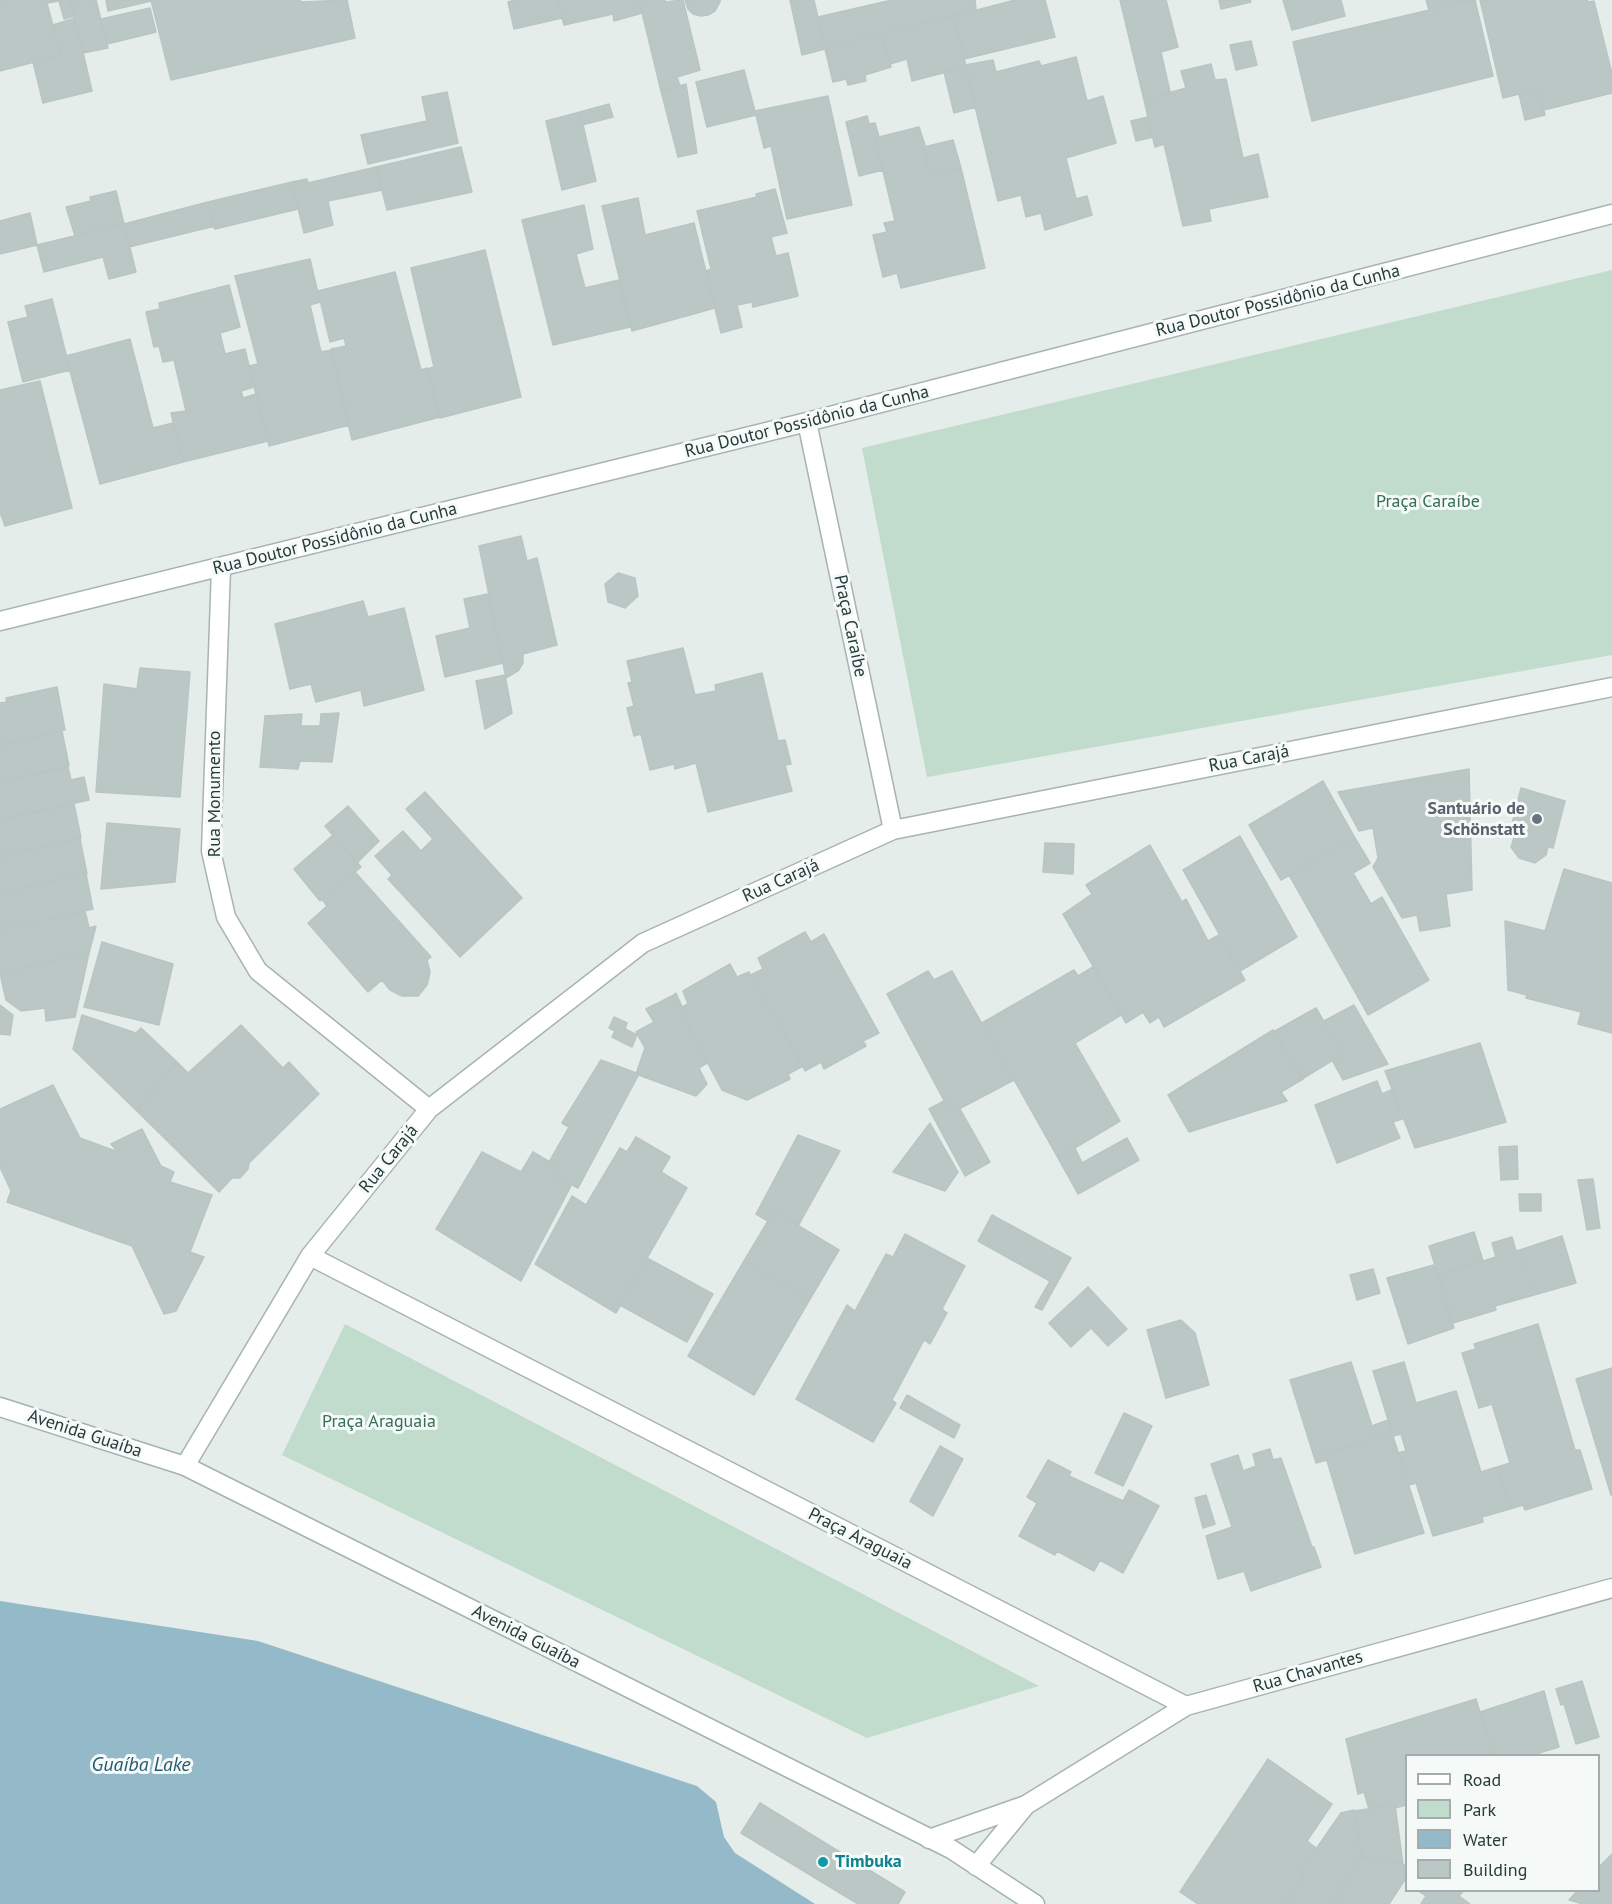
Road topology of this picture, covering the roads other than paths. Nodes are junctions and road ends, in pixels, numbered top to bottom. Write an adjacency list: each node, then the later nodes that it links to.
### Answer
1 (1612, 214): 2 (street, Rua Doutor Possidônio da Cunha)
2 (807, 422): 3 (street, Rua Doutor Possidônio da Cunha); 6 (street, Praça Caraíbe)
3 (221, 568): 4 (street, Rua Doutor Possidônio da Cunha); 7 (street, Rua Monumento)
4 (0, 621)
5 (1612, 687): 6 (street, Rua Carajá)
6 (893, 830): 7 (street, Rua Carajá)
7 (429, 1109): 8 (street, Rua Carajá)
8 (310, 1256): 10 (street, Rua Carajá); 12 (street, Praça Araguaia)
9 (0, 1407): 10 (street, Avenida Guaíba)
10 (185, 1466): 14 (street, Avenida Guaíba)
11 (1612, 1588): 12 (street, Rua Chavantes)
12 (1186, 1706): 13 (street, Rua Chavantes)
13 (1026, 1805): 14 (street, Rua Chavantes); 15 (street, Rua Chavantes)
14 (929, 1839): 15 (street, Avenida Guaíba)
15 (976, 1866): 16 (street, Avenida Guaíba)
16 (1035, 1904)

